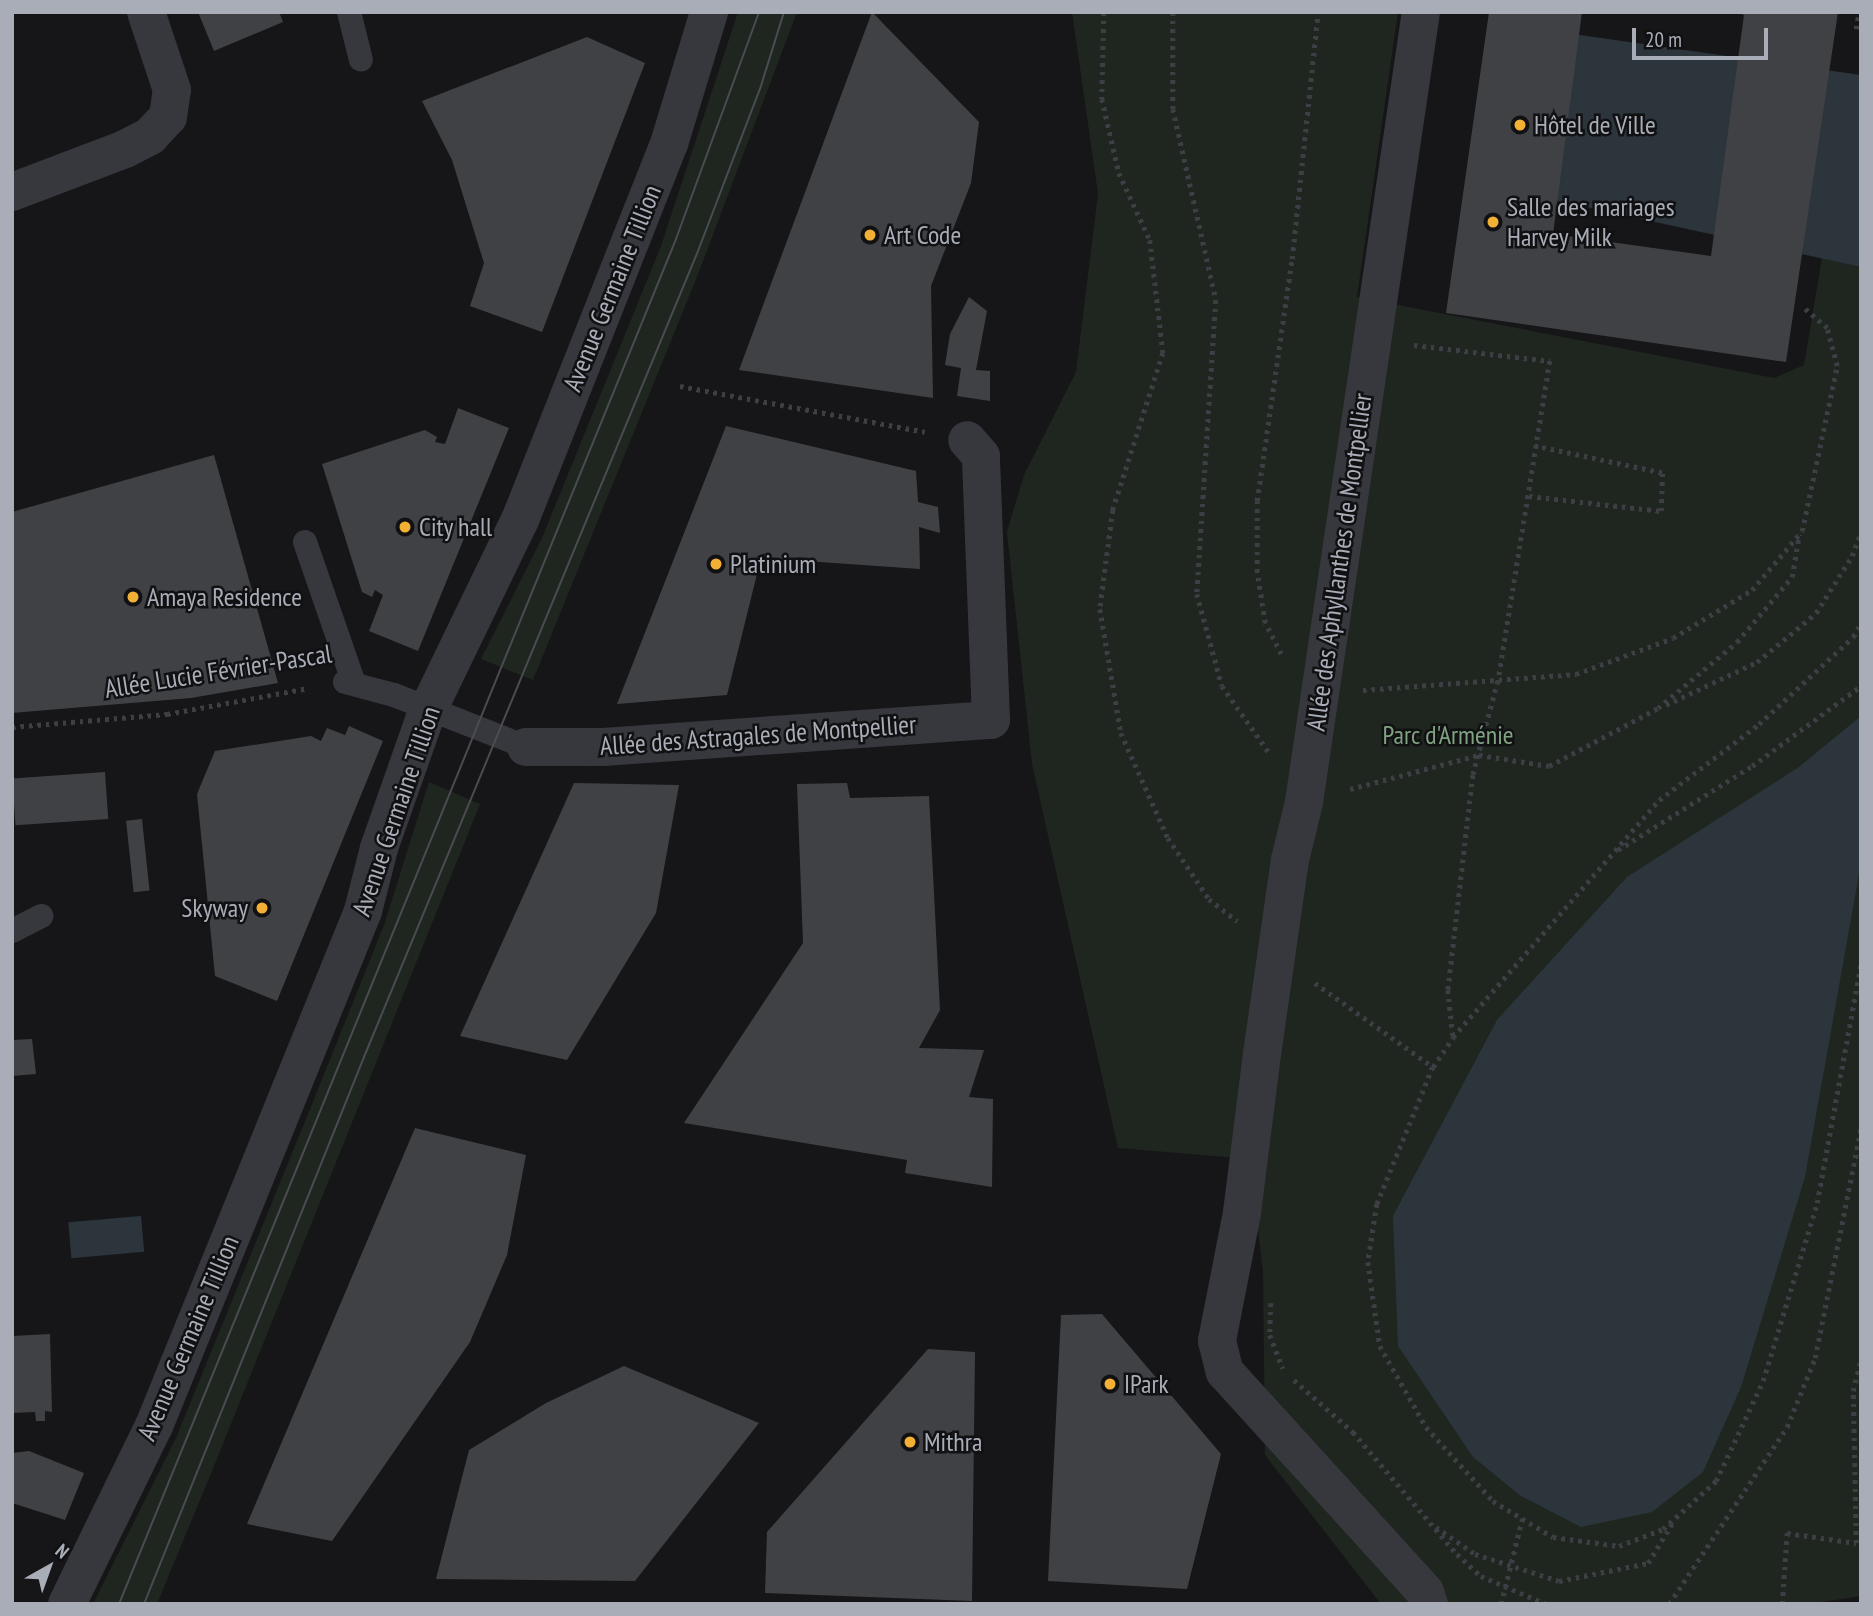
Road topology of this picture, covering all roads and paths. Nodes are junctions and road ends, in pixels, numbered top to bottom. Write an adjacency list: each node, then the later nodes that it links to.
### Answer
1 (146, 12): 10 (street)
2 (349, 12): 9 (lane)
3 (709, 12): 25 (street, Avenue Germaine Tillion)
4 (1104, 12): 30 (path)
5 (1318, 12): 23 (path)
6 (1421, 12): 12 (street, Allée des Aphyllanthes de Montpellier)
7 (1859, 12): 8 (path)
8 (1856, 29)
9 (361, 60)
10 (12, 192)
11 (1803, 307): 21 (path)
12 (1372, 340): 15 (path); 23 (street, Allée des Aphyllanthes de Montpellier)
13 (680, 386): 14 (path)
14 (967, 440): 27 (street, Allée des Astragales de Montpellier)
15 (1535, 446): 16 (path); 16 (path)
16 (1528, 496): 21 (path)
17 (1861, 533): 24 (path)
18 (305, 542): 20 (lane)
19 (1861, 622): 28 (path)
20 (349, 681): 25 (lane, Allée Lucie Février-Pascal); 26 (path, Allée Lucie Février-Pascal)
21 (1498, 681): 23 (path); 34 (path)
22 (1861, 686): 28 (path)
23 (1320, 691): 45 (street, Allée des Aphyllanthes de Montpellier, bridge)
24 (1658, 708)
25 (427, 712): 27 (lane, Allée Lucie Février-Pascal); 44 (street, Avenue Germaine Tillion)
26 (12, 727)
27 (526, 747)
28 (1612, 853): 34 (path)
29 (41, 916): 31 (lane)
30 (1241, 924)
31 (12, 931)
32 (1861, 963): 39 (path)
33 (1306, 975): 35 (path)
34 (1453, 1037): 35 (path)
35 (1433, 1067): 40 (path)
36 (1861, 1128): 48 (path)
37 (1271, 1294): 41 (path)
38 (1861, 1360): 49 (path)
39 (1675, 1518): 40 (path); 42 (path)
40 (1522, 1519): 42 (path)
41 (1429, 1522): 42 (path); 43 (path)
42 (1510, 1566): 43 (path)
43 (1505, 1586): 46 (path); 47 (path)
44 (66, 1604)
45 (1429, 1604)
46 (1501, 1604)
47 (1546, 1604)
48 (1669, 1604)
49 (1782, 1604)

